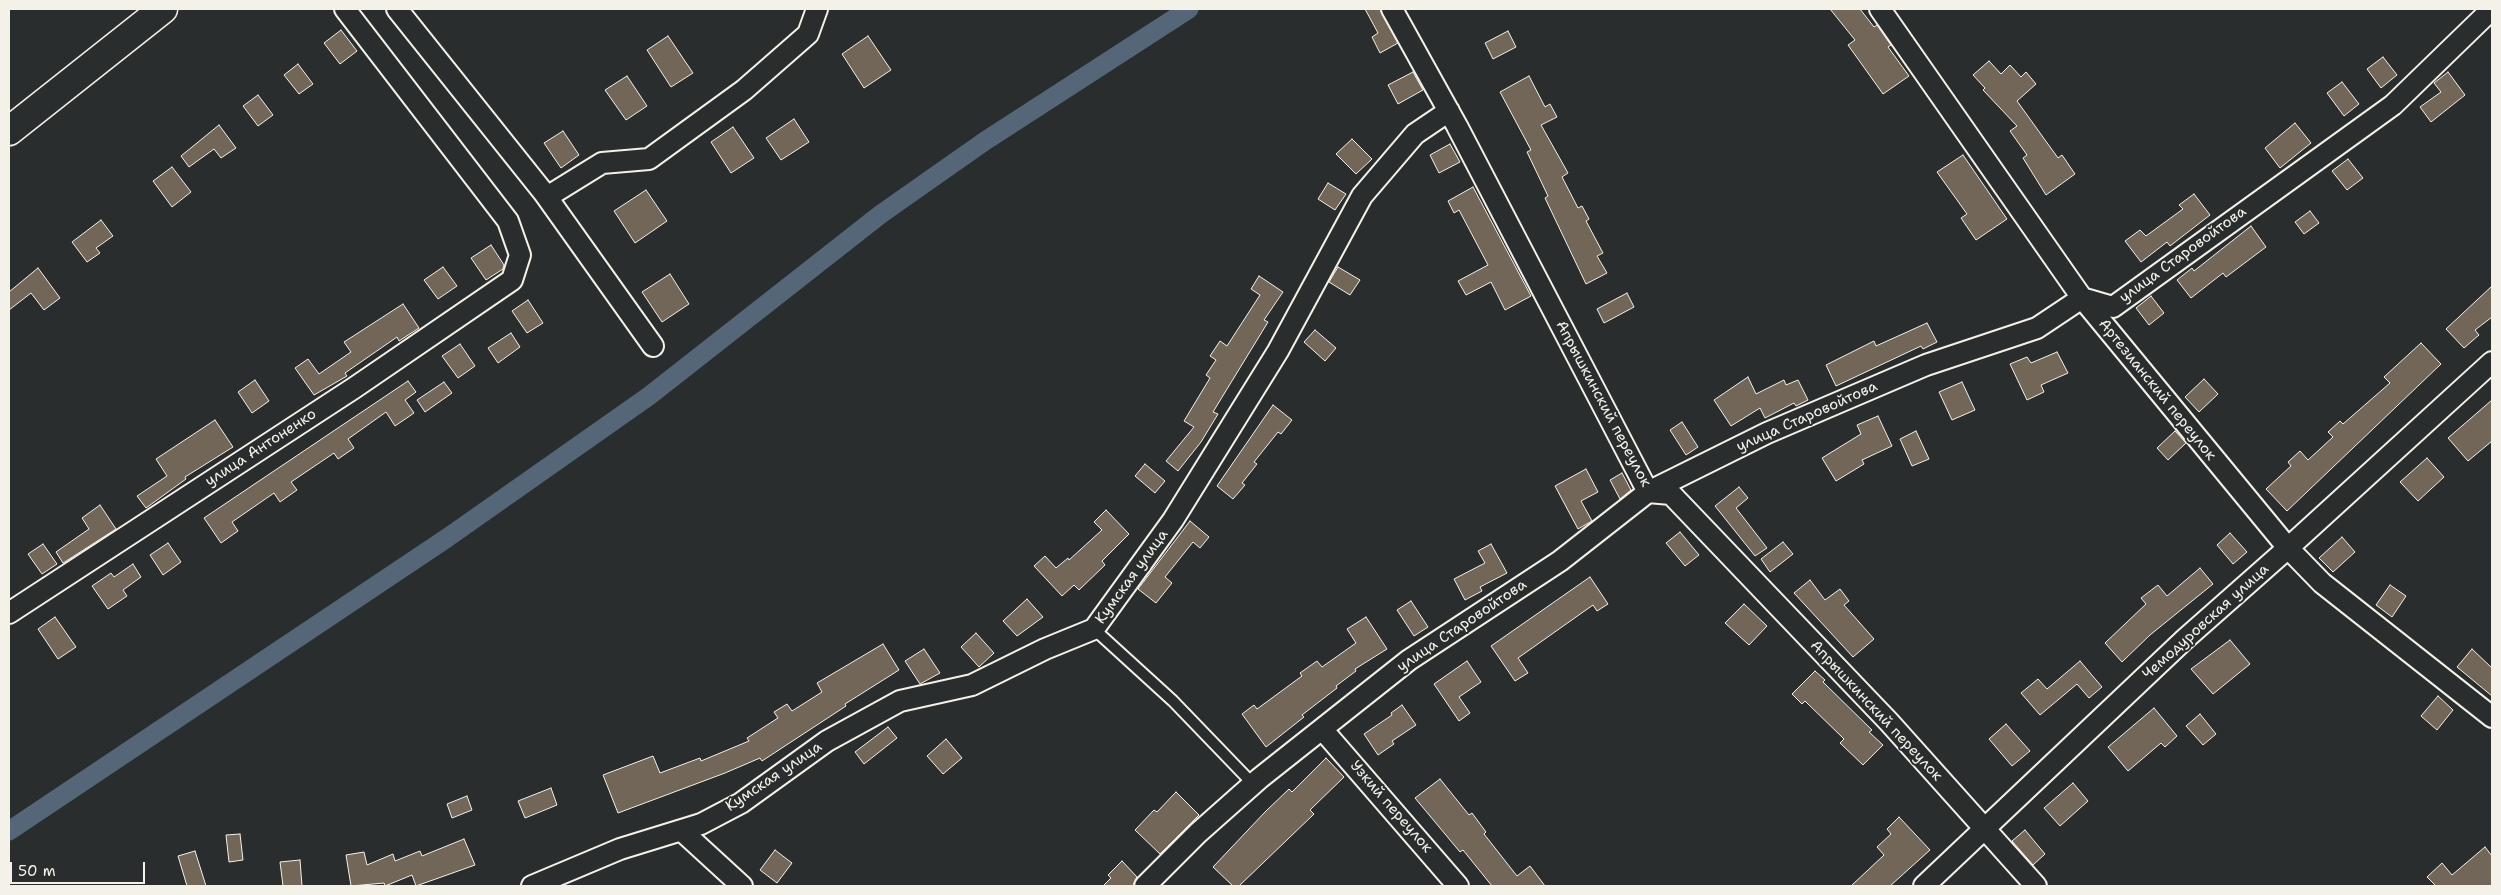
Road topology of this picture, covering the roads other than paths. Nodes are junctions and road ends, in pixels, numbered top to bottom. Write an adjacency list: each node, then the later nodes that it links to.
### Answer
1 (163, 9): 9 (street)
2 (397, 9): 10 (street)
3 (817, 9): 10 (street)
4 (1392, 9): 8 (street, Апрышкинский переулок)
5 (1880, 9): 11 (street, Артезианский переулок)
6 (2492, 9): 11 (street, улица Старовойтова)
7 (352, 11): 16 (street, улица Антоненко)
8 (1449, 111): 14 (street, Апрышкинский переулок); 17 (street, Кумская улица)
9 (9, 131)
10 (547, 197): 12 (street)
11 (2082, 298): 14 (street, улица Старовойтова); 15 (street, Артезианский переулок)
12 (653, 346)
13 (2492, 362): 15 (street, Чемодуровская улица)
14 (1648, 492): 19 (street, улица Старовойтова); 21 (street, Апрышкинский переулок)
15 (2288, 548): 18 (street, Артезианский переулок); 21 (street, Чемодуровская улица)
16 (9, 614)
17 (1094, 629): 20 (lane); 22 (street, Кумская улица)
18 (2492, 717)
19 (1322, 729): 20 (street, улица Старовойтова); 26 (street, Узкий переулок)
20 (1253, 784): 25 (street, улица Старовойтова)
21 (1984, 830): 27 (street, Чемодуровская улица); 28 (street, Апрышкинский переулок)
22 (682, 831): 23 (street, Кумская улица); 24 (street)
23 (532, 886)
24 (742, 886)
25 (1145, 886)
26 (1458, 886)
27 (1924, 886)
28 (2036, 886)

